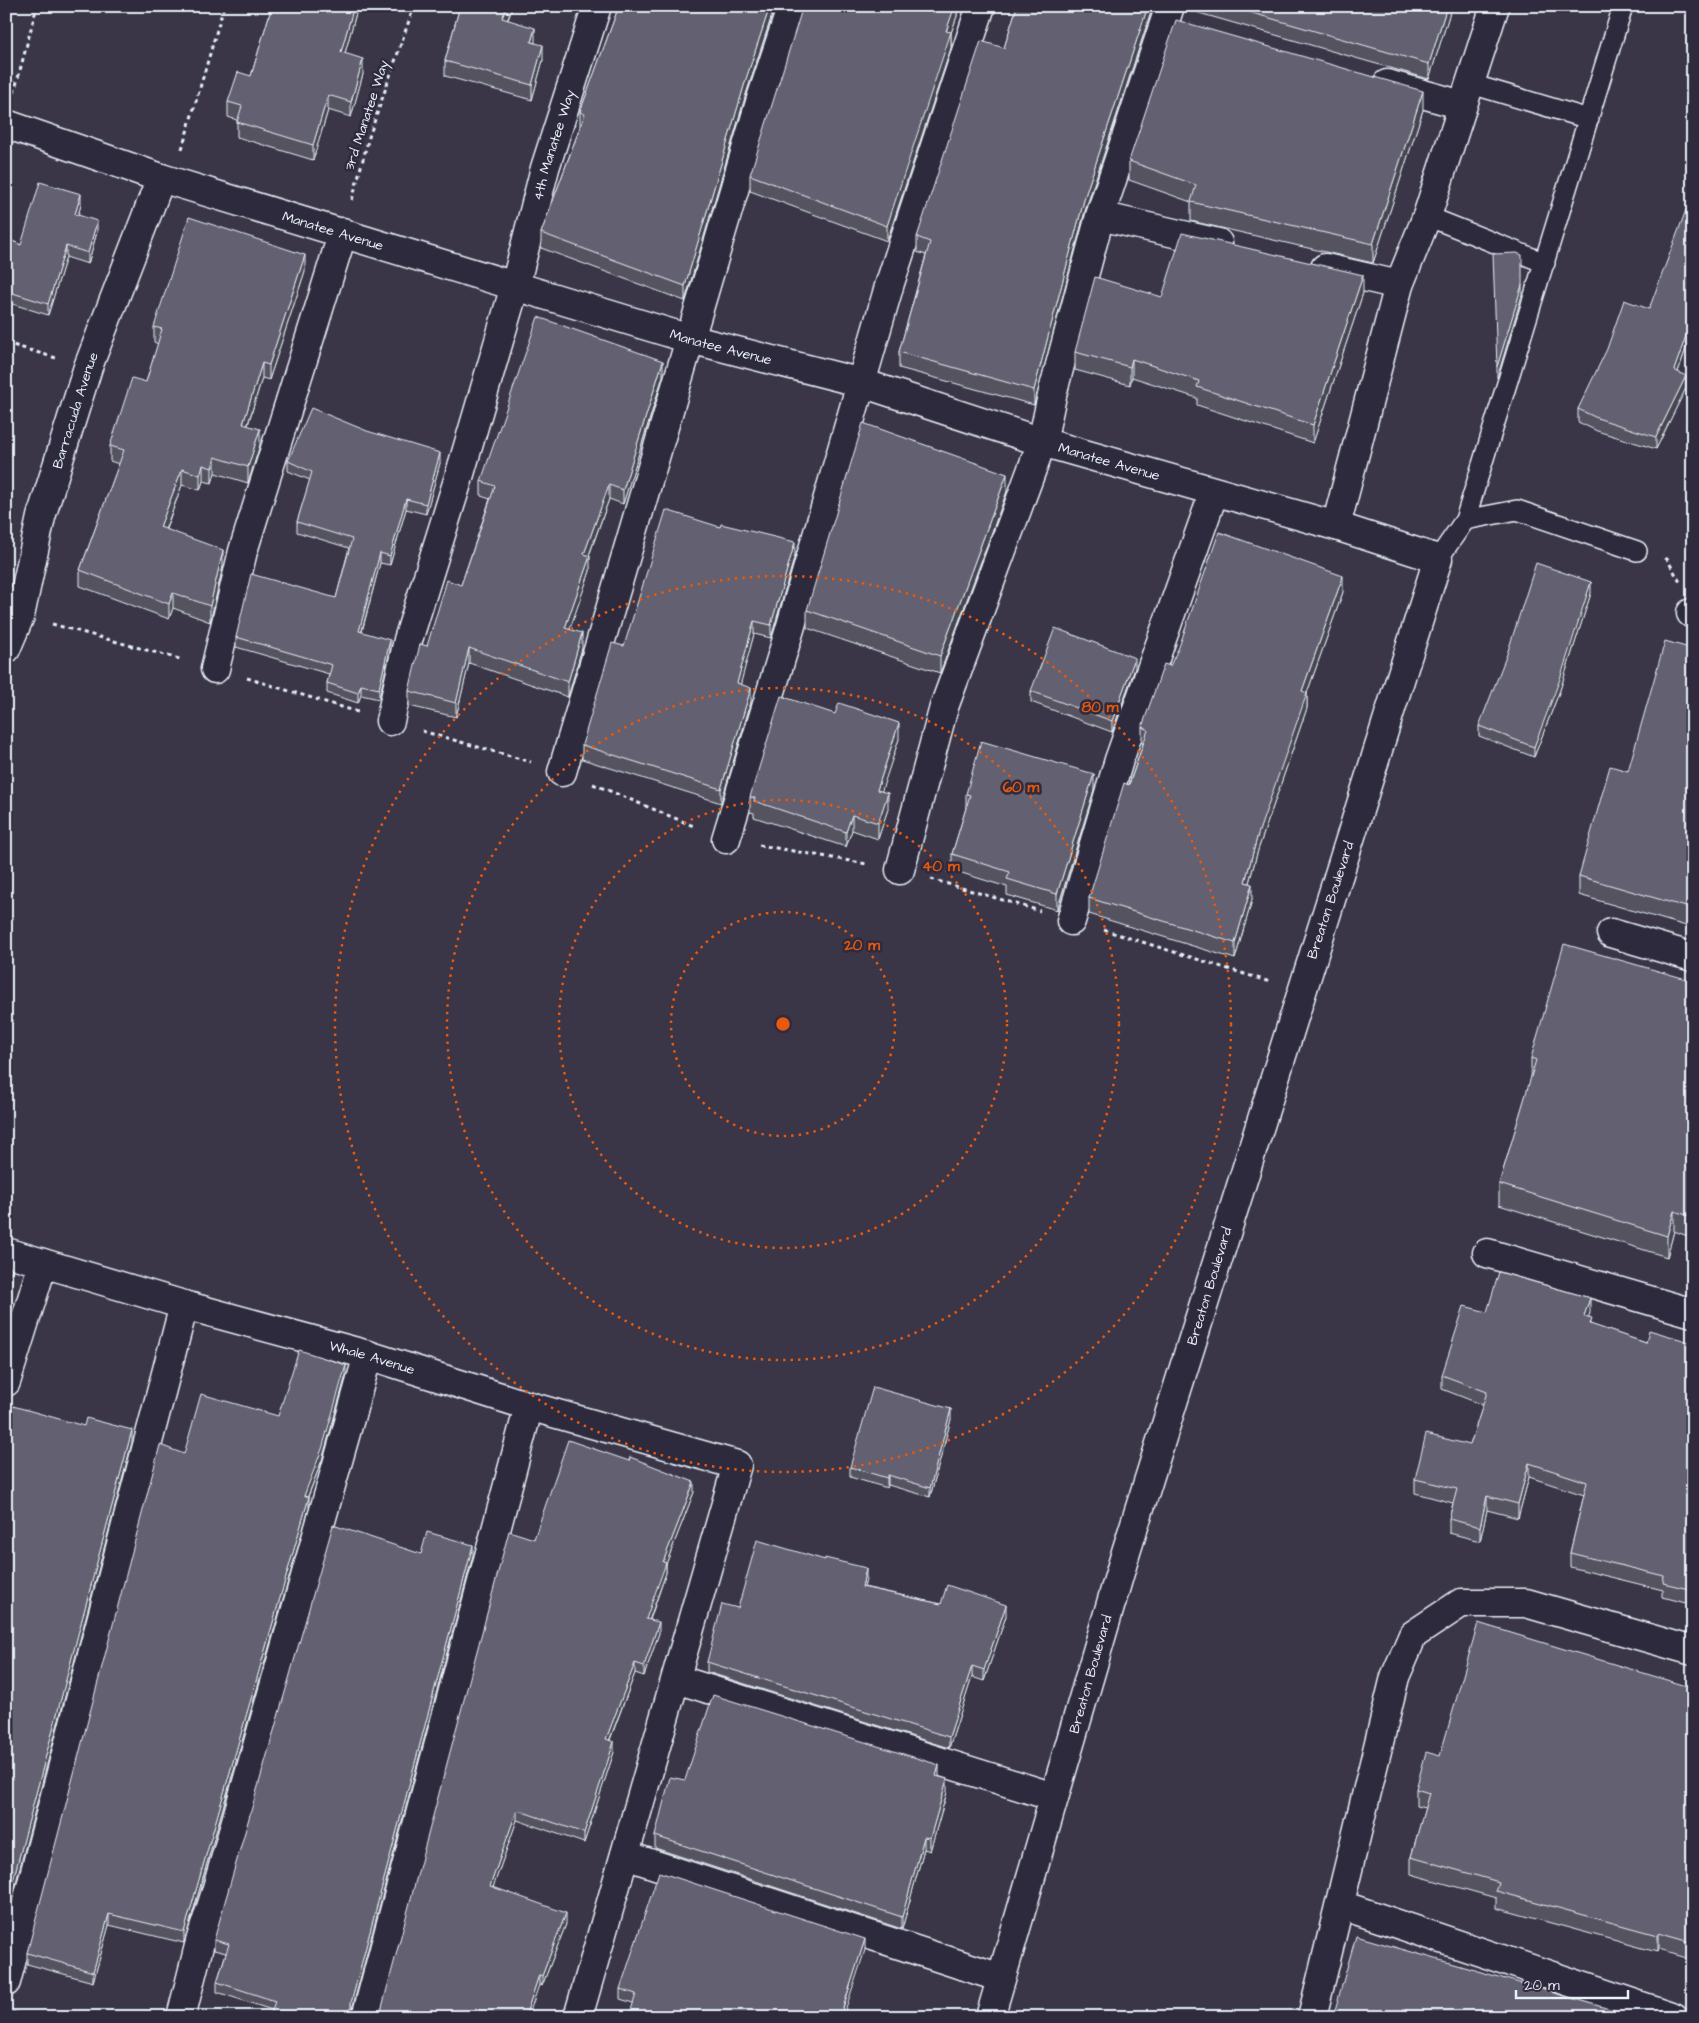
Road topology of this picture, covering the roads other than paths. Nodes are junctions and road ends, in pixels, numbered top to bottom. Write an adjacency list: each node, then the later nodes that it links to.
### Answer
1 (596, 6): 19 (street, 4th Manatee Way)
2 (792, 6): 20 (street)
3 (981, 6): 21 (street)
4 (1495, 6): 8 (street)
5 (1623, 6): 9 (lane)
6 (1174, 18): 12 (street)
7 (1367, 78): 8 (street)
8 (1466, 95): 9 (lane); 13 (street)
9 (1589, 118): 17 (lane)
10 (6, 124): 11 (street, Manatee Avenue)
11 (167, 179): 14 (street, Manatee Avenue); 28 (street, Barracuda Avenue)
12 (1100, 216): 15 (street); 22 (street)
13 (1427, 216): 17 (lane); 18 (street)
14 (343, 232): 19 (street, Manatee Avenue); 29 (street)
15 (1244, 249)
16 (1302, 263): 18 (street)
17 (1544, 264): 24 (lane)
18 (1399, 285): 25 (street)
19 (515, 286): 20 (street, Manatee Avenue); 30 (street, 4th Manatee Way)
20 (690, 338): 21 (street, Manatee Avenue); 31 (street)
21 (862, 383): 22 (street, Manatee Avenue); 32 (street)
22 (1042, 442): 23 (street, Manatee Avenue); 33 (street)
23 (1214, 492): 25 (street, Manatee Avenue); 34 (street)
24 (1465, 520): 26 (lane); 27 (lane)
25 (1336, 526): 27 (street, Manatee Avenue)
26 (1637, 551)
27 (1438, 559): 47 (street, Breaton Boulevard)
28 (6, 649)
29 (215, 669)
30 (390, 721)
31 (562, 772)
32 (726, 840)
33 (900, 870)
34 (1071, 920)
35 (1611, 933): 36 (street)
36 (1693, 958)
37 (6, 1252): 39 (street, Whale Avenue)
38 (1487, 1253): 41 (street)
39 (43, 1263): 40 (street, Whale Avenue); 43 (street)
40 (184, 1305): 42 (street, Whale Avenue); 51 (street)
41 (1693, 1313)
42 (368, 1355): 44 (street, Whale Avenue); 52 (street)
43 (6, 1382)
44 (529, 1406): 46 (street, Whale Avenue); 53 (street)
45 (1693, 1651): 49 (street)
46 (676, 1679): 47 (street); 48 (street)
47 (1054, 1797): 50 (street, Breaton Boulevard)
48 (625, 1856): 50 (street); 54 (street)
49 (1341, 1905): 56 (street); 57 (street)
50 (1001, 1978): 55 (street, Breaton Boulevard)
51 (6, 1982)
52 (181, 2017)
53 (366, 2017)
54 (578, 2017)
55 (990, 2017)
56 (1312, 2017)
57 (1674, 2017)

